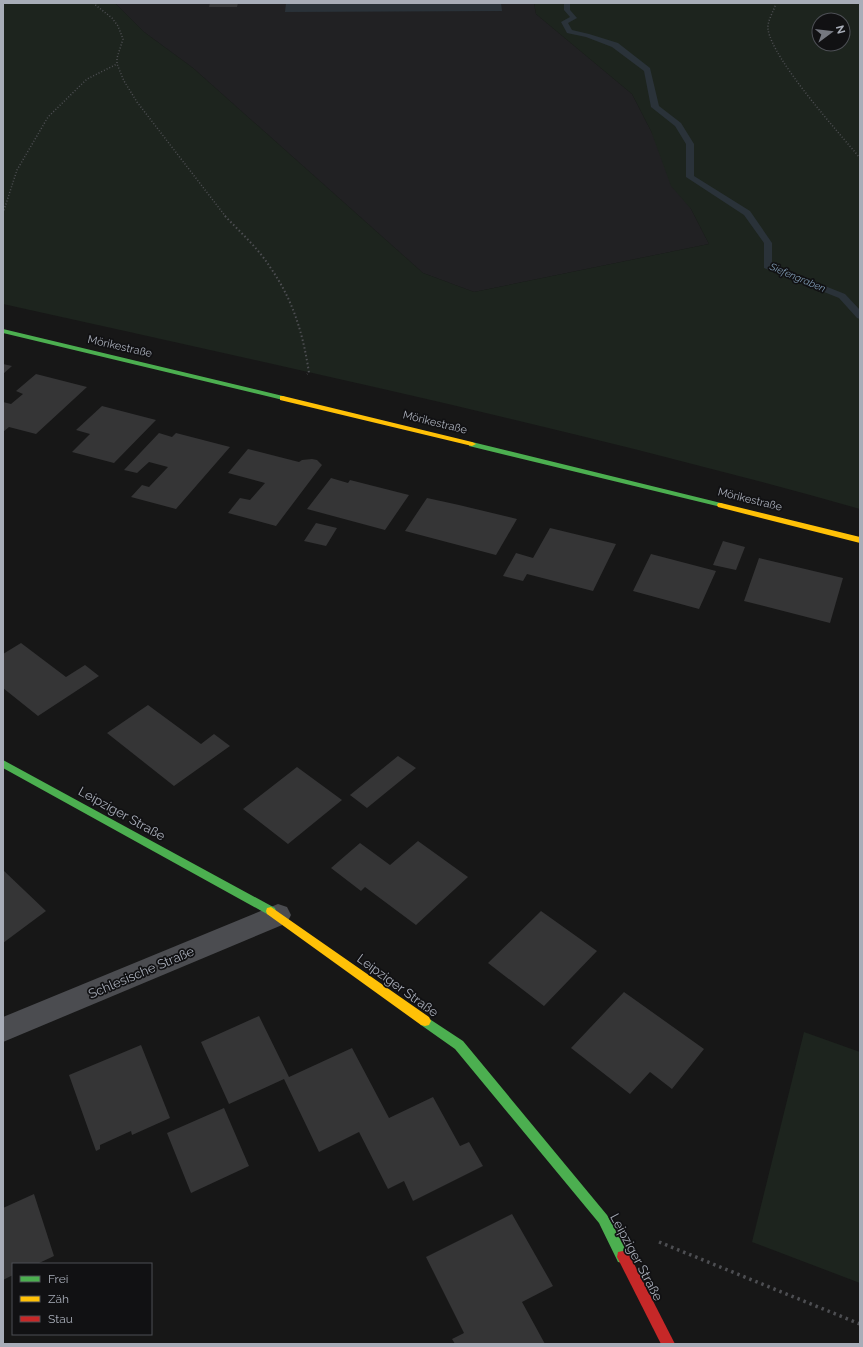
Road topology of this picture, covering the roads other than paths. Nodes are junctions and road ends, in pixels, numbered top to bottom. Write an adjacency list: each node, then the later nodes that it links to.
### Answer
1 (3, 331): 2 (street, Mörikestraße)
2 (860, 540)
3 (3, 764): 4 (street, Leipziger Straße)
4 (278, 915): 5 (street, Schlesische Straße); 6 (street, Leipziger Straße)
5 (3, 1030)
6 (668, 1344)

